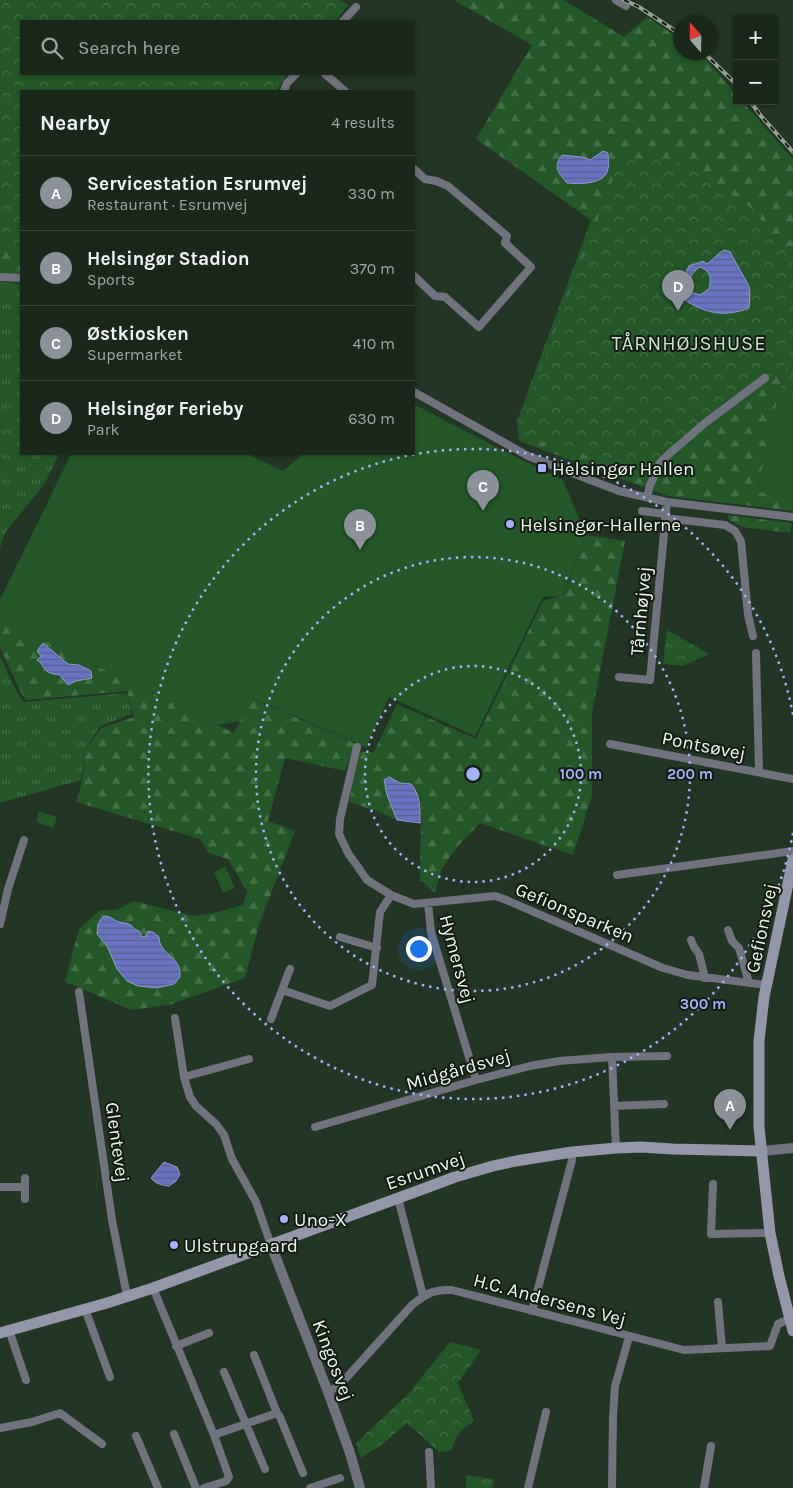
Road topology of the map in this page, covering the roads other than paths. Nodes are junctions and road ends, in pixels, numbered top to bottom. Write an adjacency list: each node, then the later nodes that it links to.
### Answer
1 (616, 0): 2 (street)
2 (626, 6)
3 (356, 7): 4 (street)
4 (344, 20)
5 (295, 75): 7 (street)
6 (326, 75): 8 (street)
7 (284, 90)
8 (344, 90)
9 (415, 170): 11 (street)
10 (0, 277): 12 (street)
11 (415, 277)
12 (20, 278)
13 (766, 378): 15 (street)
14 (415, 393): 15 (street)
15 (647, 497): 16 (street)
16 (667, 502): 18 (street, Tårnhøjvej); 19 (street)
17 (642, 511): 18 (street)
18 (665, 516): 20 (street); 22 (street, Tårnhøjvej)
19 (793, 517)
20 (753, 636)
21 (756, 652): 25 (street)
22 (619, 677)
23 (610, 744): 25 (street, Pontsøvej)
24 (357, 747): 31 (street, Hymersvej)
25 (759, 772): 26 (street, Pontsøvej)
26 (793, 778)
27 (24, 840): 33 (street)
28 (793, 851): 30 (street)
29 (793, 860): 41 (main road, Gefionsvej)
30 (617, 875)
31 (391, 895): 32 (street, Hymersvej); 37 (street)
32 (428, 903): 39 (street, Gefionsparken); 50 (street, Hymersvej)
33 (0, 924)
34 (728, 930): 40 (street)
35 (340, 937): 37 (street)
36 (691, 940): 39 (street)
37 (377, 948): 42 (street)
38 (290, 969): 42 (street)
39 (706, 978): 40 (street, Gefionsparken)
40 (749, 983): 41 (street, Gefionsparken)
41 (766, 985): 56 (main road, Gefionsvej)
42 (282, 990): 45 (street)
43 (79, 992): 67 (street, Glentevej)
44 (175, 1018): 49 (street)
45 (271, 1019)
46 (612, 1056): 47 (street, Midgårdsvej); 50 (street, Midgårdsvej); 52 (street)
47 (667, 1056)
48 (249, 1059): 49 (street)
49 (184, 1077): 65 (street)
50 (476, 1080): 53 (street, Midgårdsvej)
51 (664, 1104): 52 (street)
52 (614, 1106): 54 (street)
53 (315, 1127)
54 (616, 1148): 56 (main road, Esrumvej); 57 (main road, Esrumvej)
55 (793, 1148): 56 (street, Esrumvej)
56 (762, 1151): 64 (main road, Gefionsvej)
57 (572, 1152): 62 (main road, Esrumvej); 71 (street)
58 (25, 1178): 60 (street)
59 (713, 1184): 64 (street)
60 (25, 1187): 61 (street); 63 (street)
61 (0, 1188)
62 (398, 1198): 65 (main road, Esrumvej); 68 (street)
63 (25, 1200)
64 (770, 1233): 72 (main road, Gefionsvej)
65 (271, 1245): 66 (main road, Esrumvej); 82 (street, Kingosvej)
66 (153, 1288): 67 (main road, Esrumvej); 76 (street)
67 (127, 1296): 70 (main road, Esrumvej)
68 (423, 1296): 71 (street, H.C. Andersens Vej); 82 (street, H.C. Andersens Vej)
69 (718, 1302): 77 (street)
70 (85, 1309): 73 (main road, Esrumvej); 80 (street)
71 (532, 1311): 75 (street, H.C. Andersens Vej)
72 (791, 1325): 77 (street, H.C. Andersens Vej)
73 (4, 1331): 81 (street)
74 (209, 1333): 76 (street)
75 (629, 1337): 77 (street, H.C. Andersens Vej); 104 (street)
76 (176, 1346): 88 (street)
77 (722, 1348)
78 (254, 1355): 84 (street)
79 (224, 1372): 85 (street)
80 (110, 1377)
81 (26, 1380)
82 (328, 1392): 101 (street, Kingosvej)
83 (546, 1412): 103 (street)
84 (277, 1413): 85 (street); 94 (street)
85 (246, 1424): 88 (street); 93 (street)
86 (0, 1428): 90 (street)
87 (174, 1434): 98 (street)
88 (214, 1435): 96 (street)
89 (136, 1436): 97 (street)
90 (102, 1444)
91 (711, 1446): 105 (street)
92 (429, 1452): 102 (street)
93 (264, 1469)
94 (304, 1473)
95 (340, 1478): 100 (street)
96 (227, 1484): 99 (street)
97 (158, 1488)
98 (196, 1488)
99 (204, 1488)
100 (310, 1488)
101 (360, 1488)
102 (431, 1488)
103 (528, 1488)
104 (612, 1488)
105 (704, 1488)

